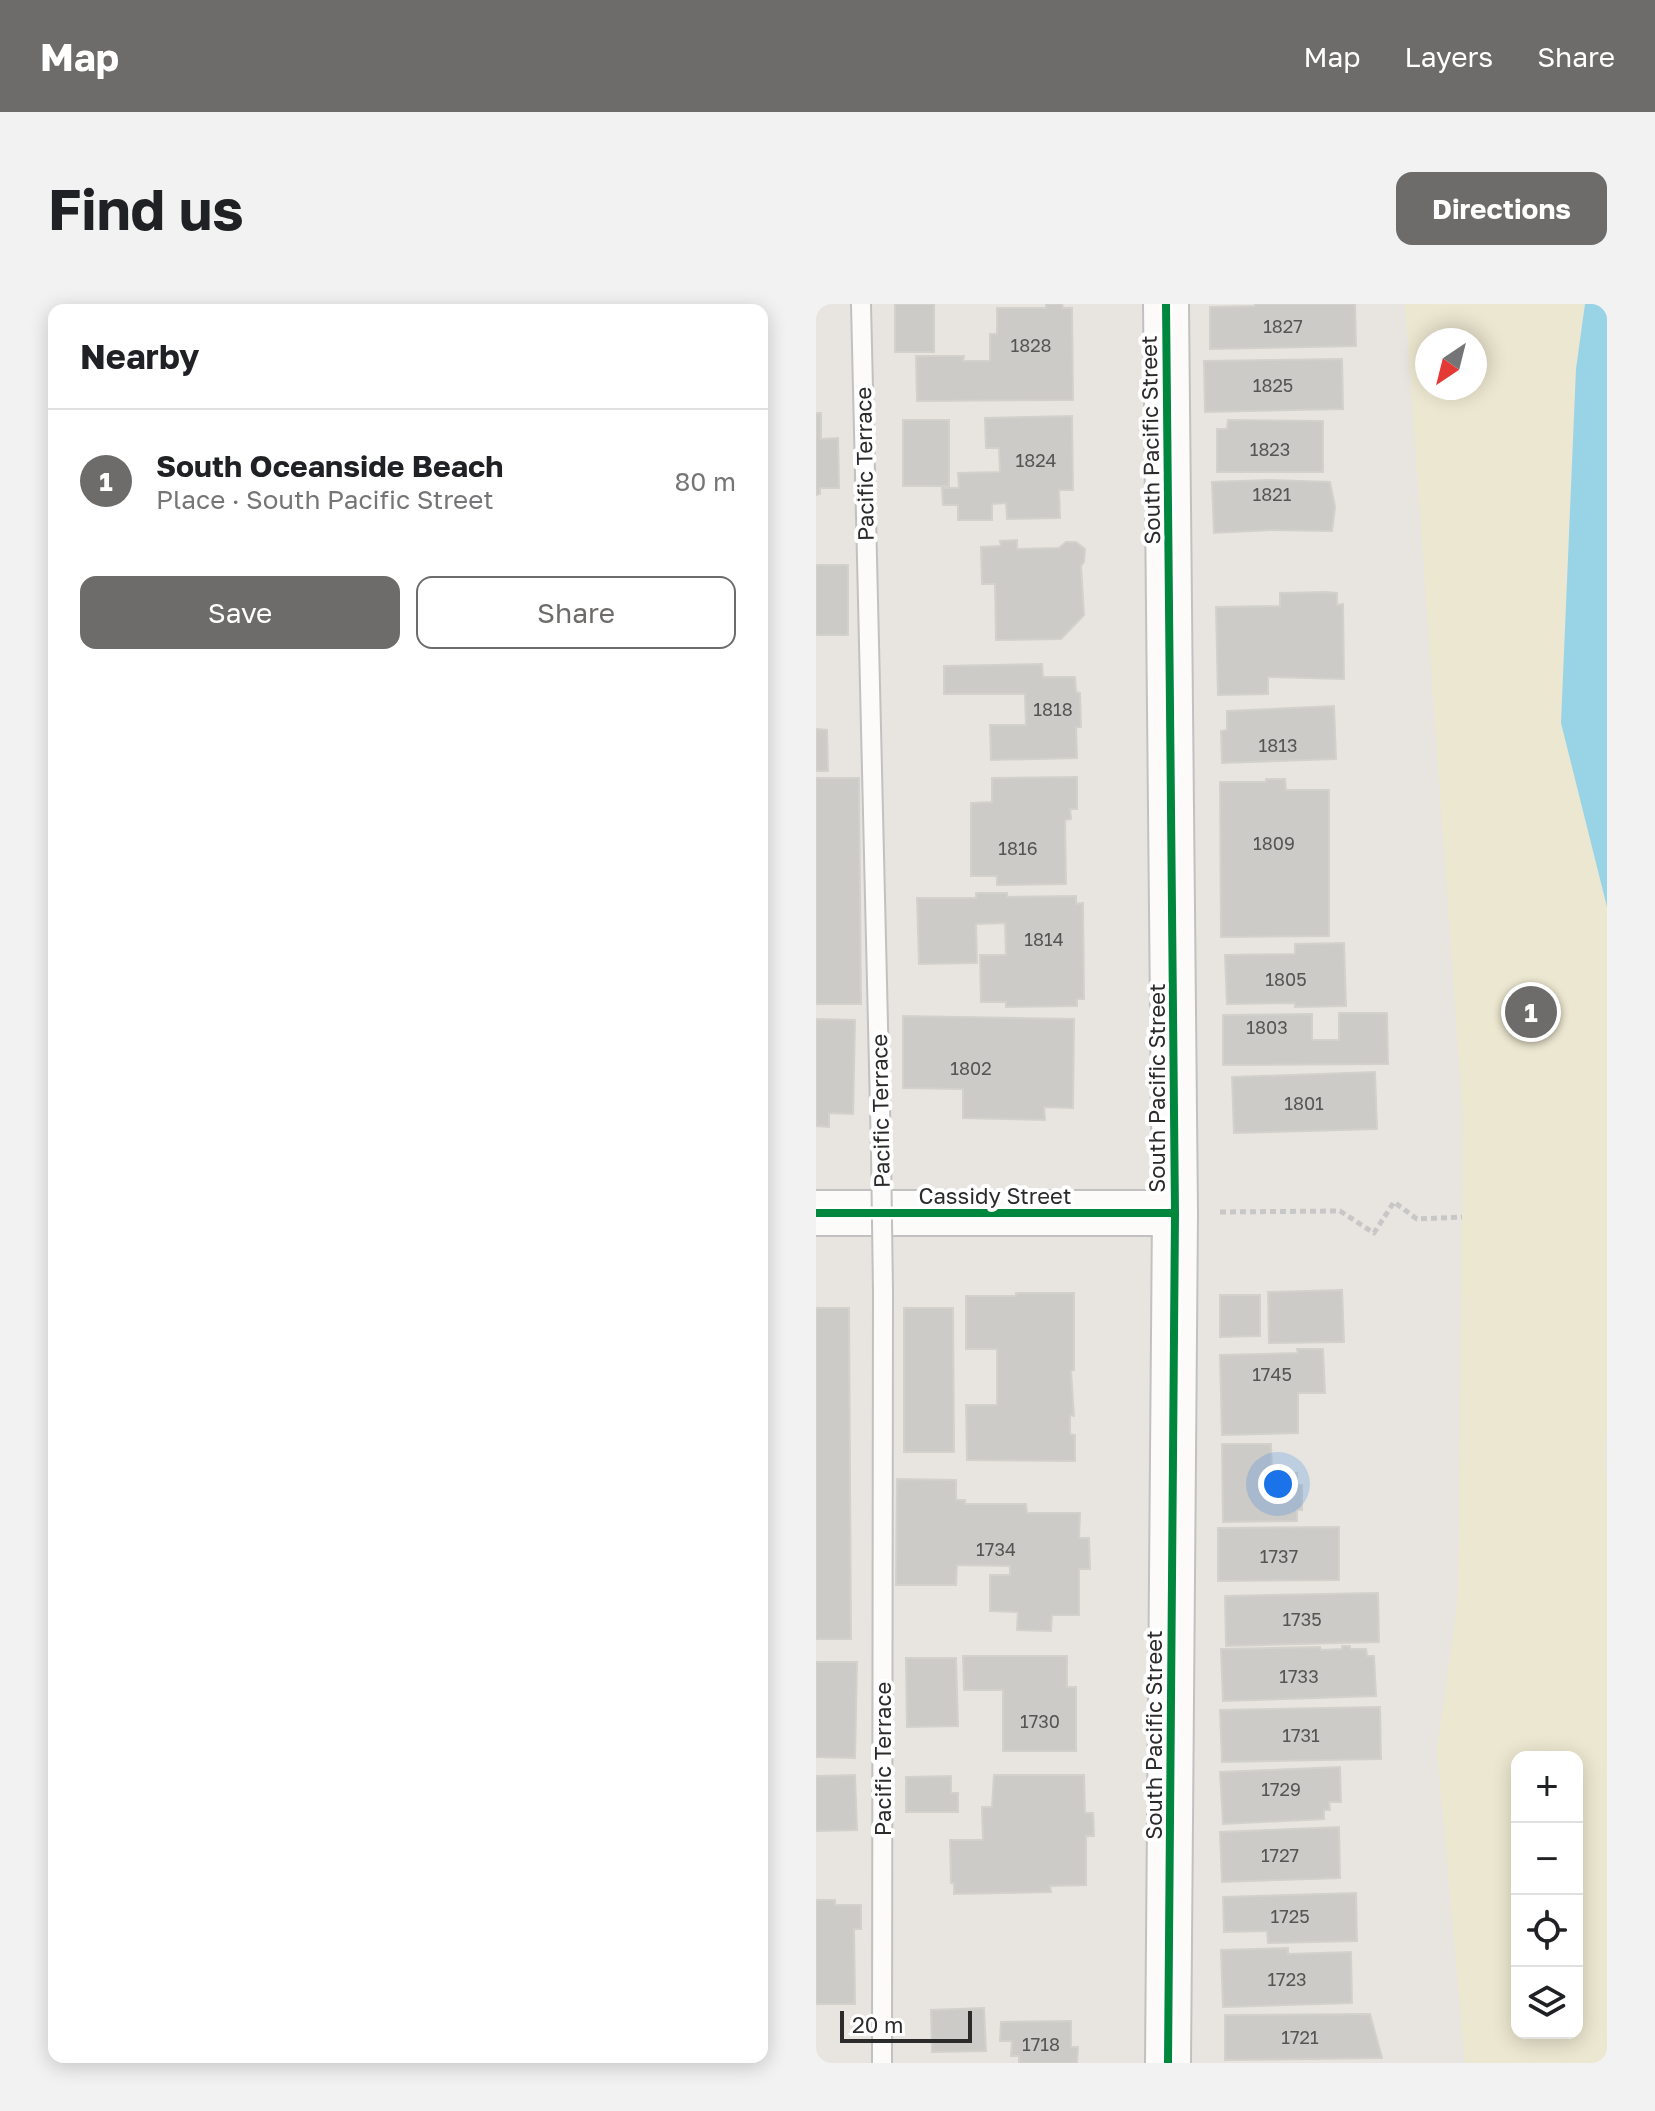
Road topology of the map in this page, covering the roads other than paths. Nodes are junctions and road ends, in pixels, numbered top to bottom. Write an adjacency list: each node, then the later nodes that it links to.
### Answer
1 (861, 304): 5 (lane, Pacific Terrace, bridge)
2 (1166, 304): 4 (main road, South Pacific Street)
3 (816, 1213): 4 (main road, Cassidy Street)
4 (1175, 1213): 6 (main road, South Pacific Street)
5 (882, 2063)
6 (1168, 2063)

